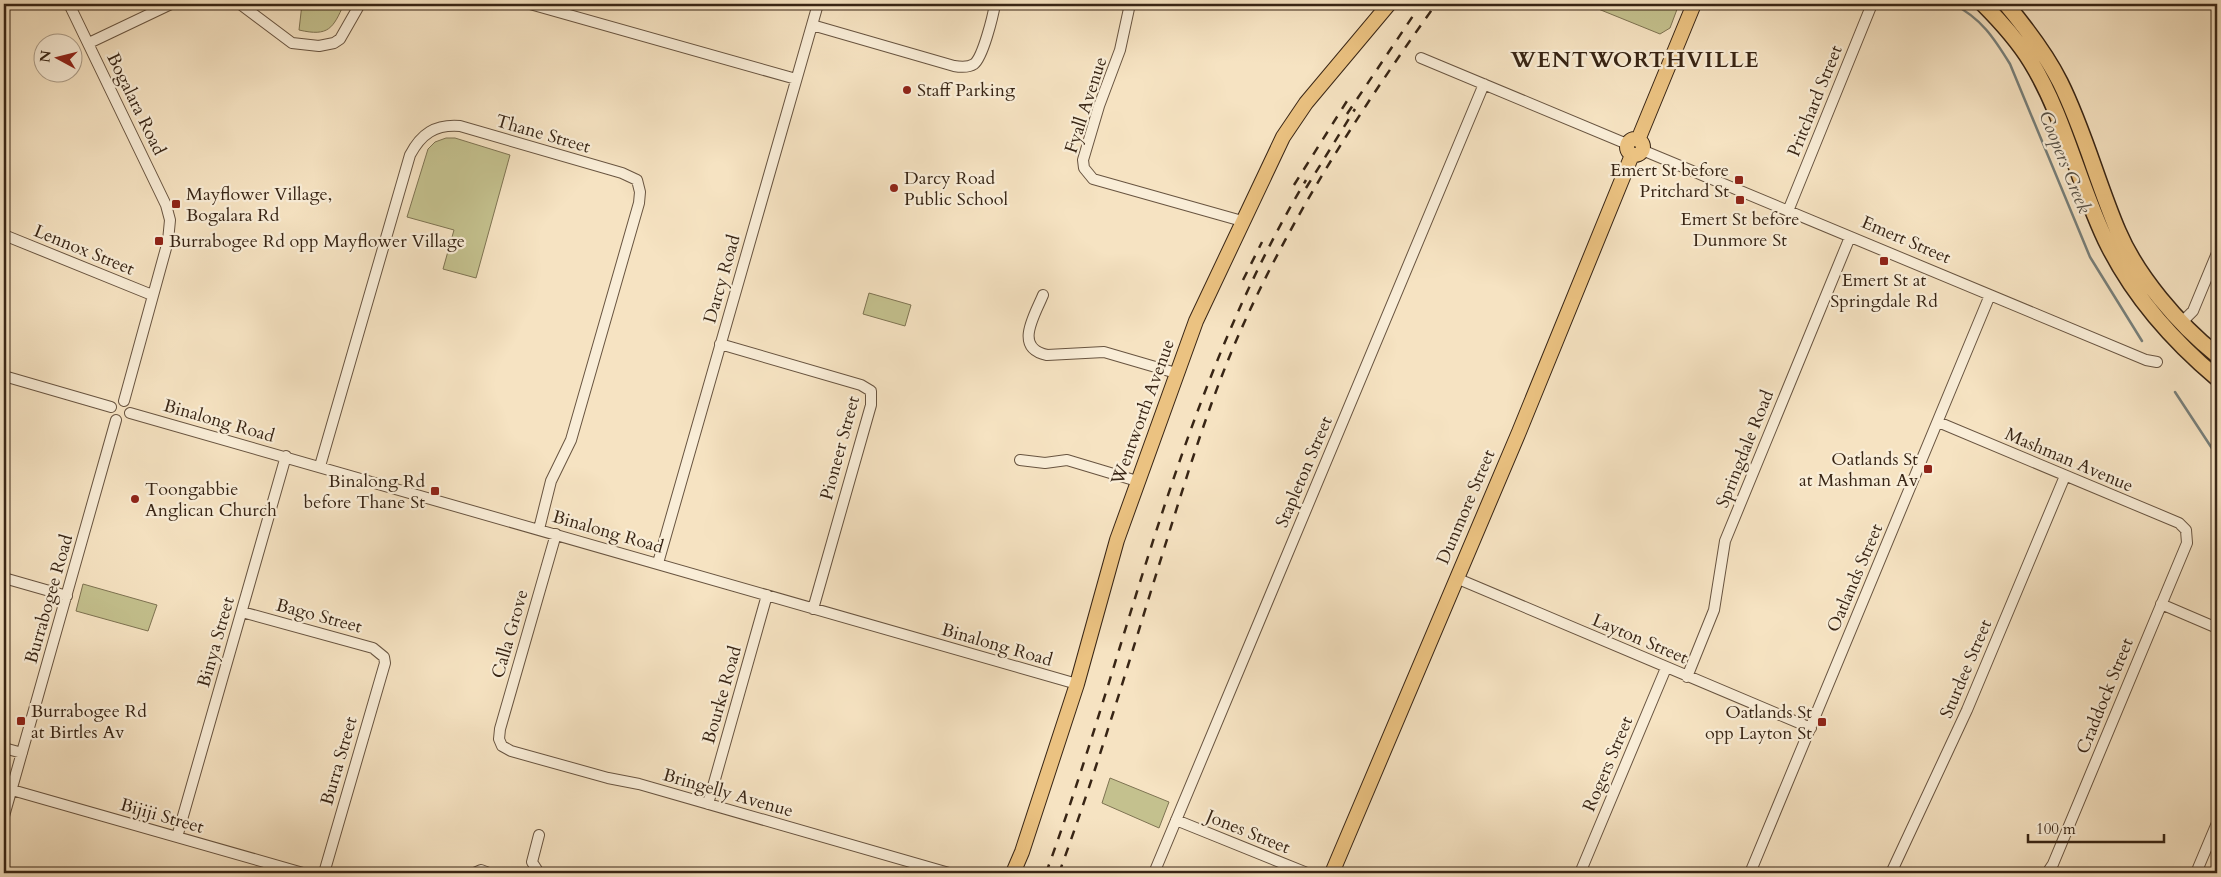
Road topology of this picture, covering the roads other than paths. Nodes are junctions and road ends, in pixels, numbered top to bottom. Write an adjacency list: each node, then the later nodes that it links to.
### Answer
1 (69, 4): 15 (street, Bogalara Road)
2 (172, 4): 15 (street)
3 (240, 4): 4 (street)
4 (360, 4)
5 (530, 4): 17 (street)
6 (818, 4): 14 (street, Darcy Road)
7 (995, 4): 14 (street)
8 (1130, 4): 21 (street, Fyall Avenue)
9 (1389, 4): 21 (main road, Wentworth Avenue)
10 (1694, 4): 19 (main road, Dunmore Street)
11 (1872, 4): 20 (street, Pritchard Street)
12 (1983, 4): 34 (highway)
13 (2006, 4): 28 (highway)
14 (812, 25): 17 (street, Darcy Road)
15 (88, 43): 25 (street, Bogalara Road)
16 (1421, 58): 18 (street, Emert Street)
17 (796, 79): 29 (street, Darcy Road)
18 (1484, 84): 19 (street, Emert Street); 68 (street, Stapleton Street)
19 (1635, 147): 20 (street, Emert Street); 50 (main road, Dunmore Street)
20 (1788, 211): 23 (street, Emert Street)
21 (1242, 221): 32 (main road, Wentworth Avenue)
22 (4, 235): 25 (street, Lennox Street)
23 (1850, 237): 27 (street, Emert Street); 59 (street, Springdale Road)
24 (2217, 253): 28 (street)
25 (152, 295): 35 (street)
26 (1043, 295): 32 (street)
27 (1990, 295): 31 (street, Emert Street); 39 (street, Oatlands Street)
28 (2182, 322): 30 (highway)
29 (720, 344): 48 (street, Darcy Road); 54 (street, Pioneer Street)
30 (2217, 355)
31 (2157, 362)
32 (1176, 373): 44 (main road, Wentworth Avenue)
33 (4, 376): 36 (street)
34 (2217, 378)
35 (124, 401): 36 (street); 37 (street)
36 (111, 407): 38 (street)
37 (130, 413): 38 (street); 40 (street, Binalong Road)
38 (116, 420): 52 (street, Burrabogee Road)
39 (1938, 422): 43 (street, Mashman Avenue); 61 (street, Oatlands Street)
40 (286, 456): 42 (street, Binalong Road); 55 (street, Binya Street)
41 (1020, 460): 44 (street)
42 (320, 466): 45 (street, Binalong Road); 45 (street, Thane Street)
43 (2065, 476): 46 (street, Mashman Avenue); 84 (street, Sturdee Street)
44 (1137, 481): 60 (main road, Wentworth Avenue)
45 (540, 529): 47 (street, Binalong Road)
46 (2186, 530): 53 (street, Craddock Street)
47 (556, 534): 48 (street, Binalong Road); 62 (street, Calla Grove)
48 (658, 563): 51 (street, Binalong Road)
49 (4, 578): 52 (street)
50 (1456, 578): 58 (street, Layton Street); 81 (main road, Dunmore Street)
51 (767, 595): 54 (street, Binalong Road); 66 (street, Bourke Road)
52 (67, 596): 64 (street, Burrabogee Road)
53 (2161, 604): 56 (street); 85 (street, Craddock Street)
54 (813, 609): 60 (street, Binalong Road)
55 (242, 612): 57 (street, Bago Street); 71 (street, Binya Street)
56 (2217, 628)
57 (384, 657): 73 (street, Burra Street)
58 (1666, 668): 59 (street, Layton Street); 82 (street, Rogers Street)
59 (1687, 677): 61 (street, Layton Street)
60 (1077, 684): 78 (main road, Wentworth Avenue)
61 (1811, 728): 83 (street, Oatlands Street)
62 (500, 743): 66 (street, Bringelly Avenue)
63 (4, 748): 64 (street)
64 (22, 753): 65 (street, Burrabogee Road)
65 (12, 790): 67 (street, Burrabogee Road); 71 (street, Bijiji Street)
66 (708, 804): 77 (street, Bringelly Avenue)
67 (4, 816)
68 (1176, 820): 79 (street, Stapleton Street); 80 (street, Jones Street)
69 (2216, 829): 86 (street)
70 (539, 835): 76 (street)
71 (177, 837): 72 (street, Bijiji Street)
72 (303, 873)
73 (324, 873)
74 (474, 873): 75 (street)
75 (489, 873)
76 (539, 873)
77 (949, 873)
78 (1013, 873)
79 (1154, 873)
80 (1307, 873)
81 (1330, 873)
82 (1580, 873)
83 (1750, 873)
84 (1891, 873)
85 (2047, 873)
86 (2196, 873)

